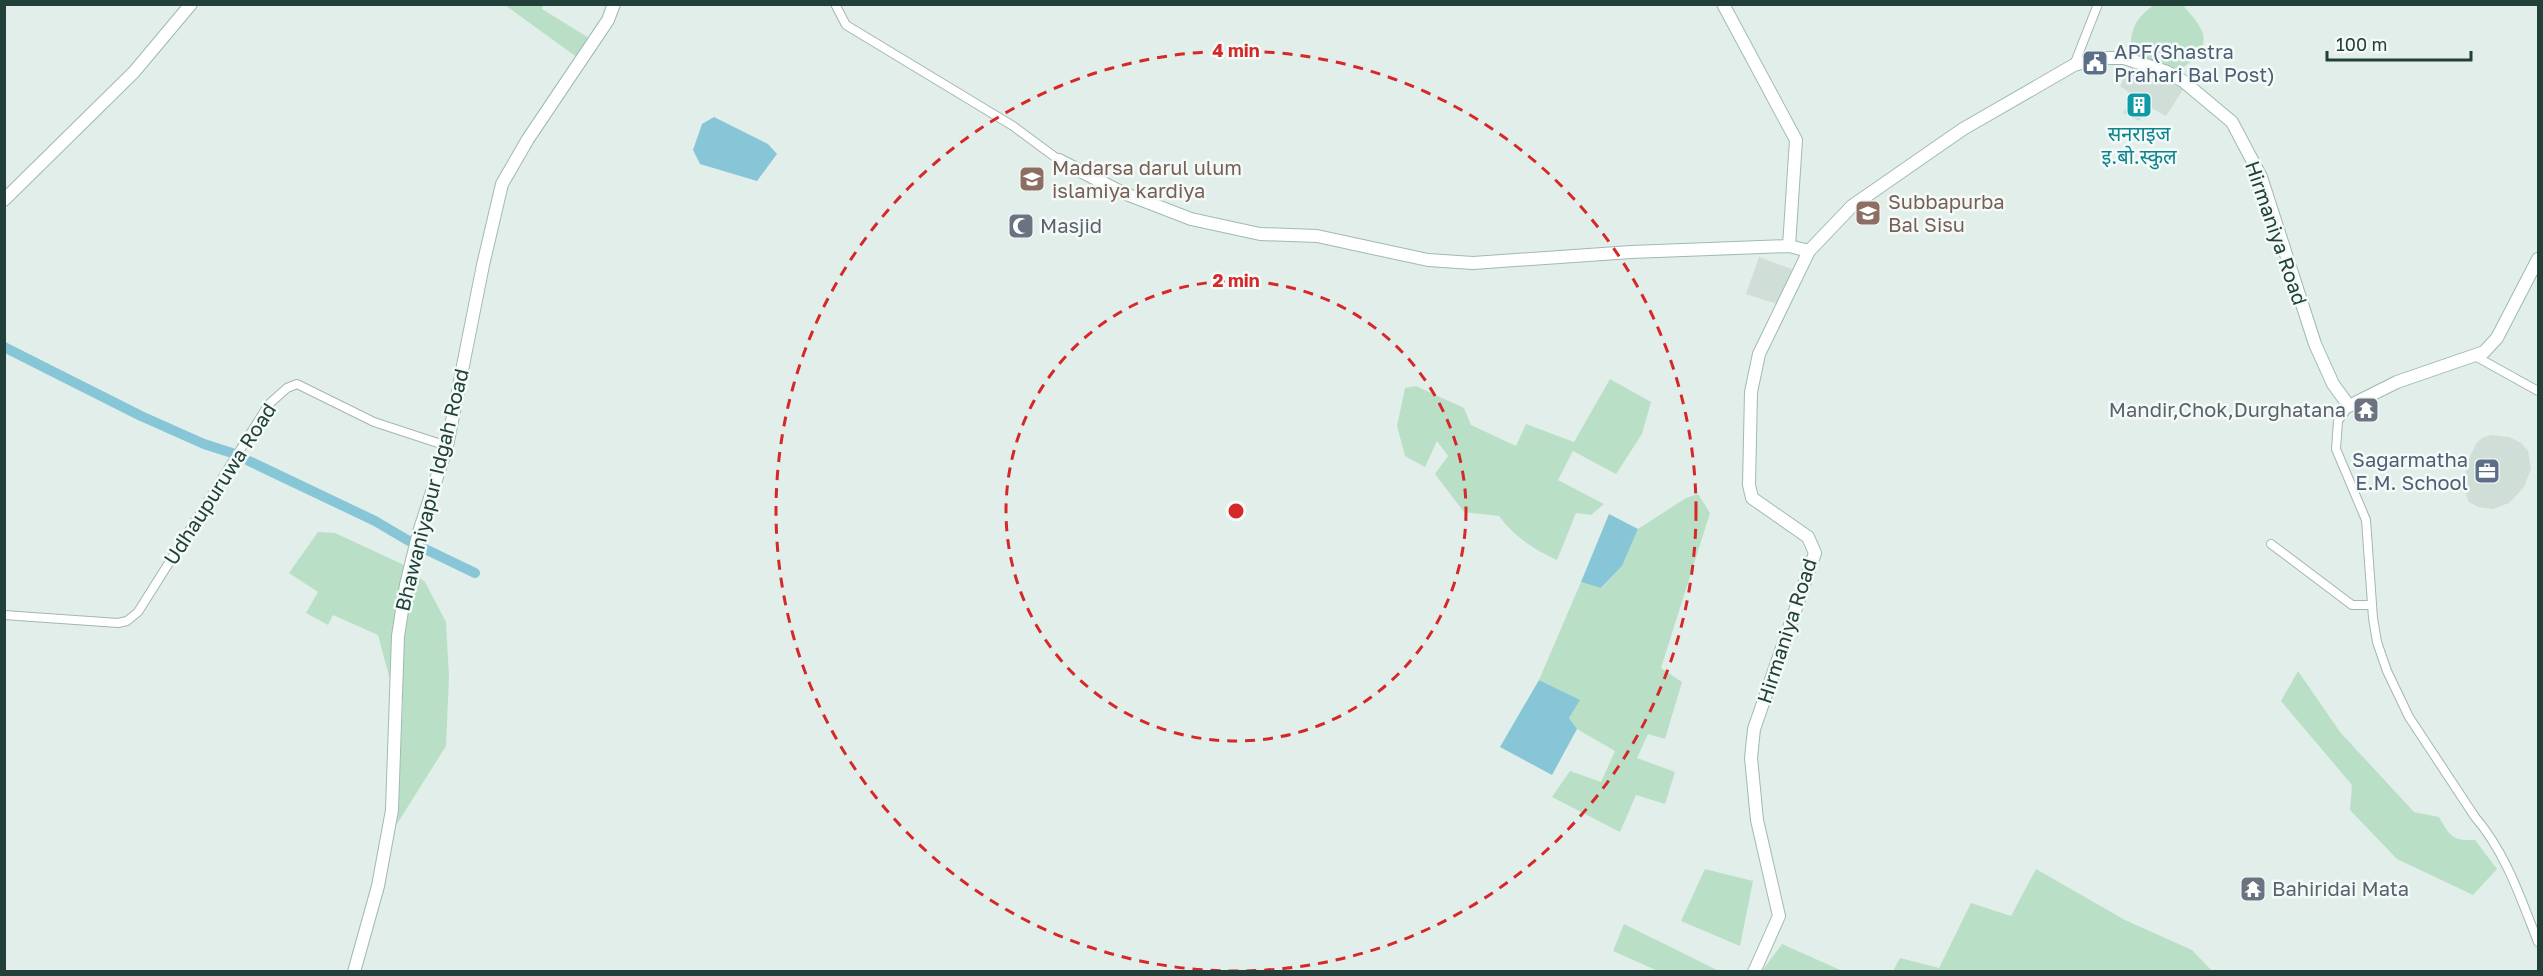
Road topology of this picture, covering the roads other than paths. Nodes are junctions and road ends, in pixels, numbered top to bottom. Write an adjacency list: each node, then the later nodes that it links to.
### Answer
1 (191, 4): 8 (street)
2 (614, 4): 15 (street, Bhawaniyapur Idgah Road)
3 (835, 4): 7 (street)
4 (1723, 4): 9 (street)
5 (2098, 4): 6 (street)
6 (2074, 65): 10 (street, Hirmaniya Road); 14 (street, Hirmaniya Road)
7 (1059, 160): 9 (street)
8 (4, 200)
9 (1789, 246): 10 (street)
10 (1809, 251): 21 (street, Hirmaniya Road)
11 (2538, 259): 12 (street)
12 (2475, 356): 13 (street); 14 (street)
13 (2538, 391)
14 (2349, 406): 17 (street)
15 (447, 446): 18 (street, Udhaupuruwa Road); 20 (street, Bhawaniyapur Idgah Road)
16 (2271, 543): 17 (street)
17 (2372, 605): 19 (street)
18 (4, 615)
19 (2538, 942)
20 (354, 972)
21 (1754, 972)

